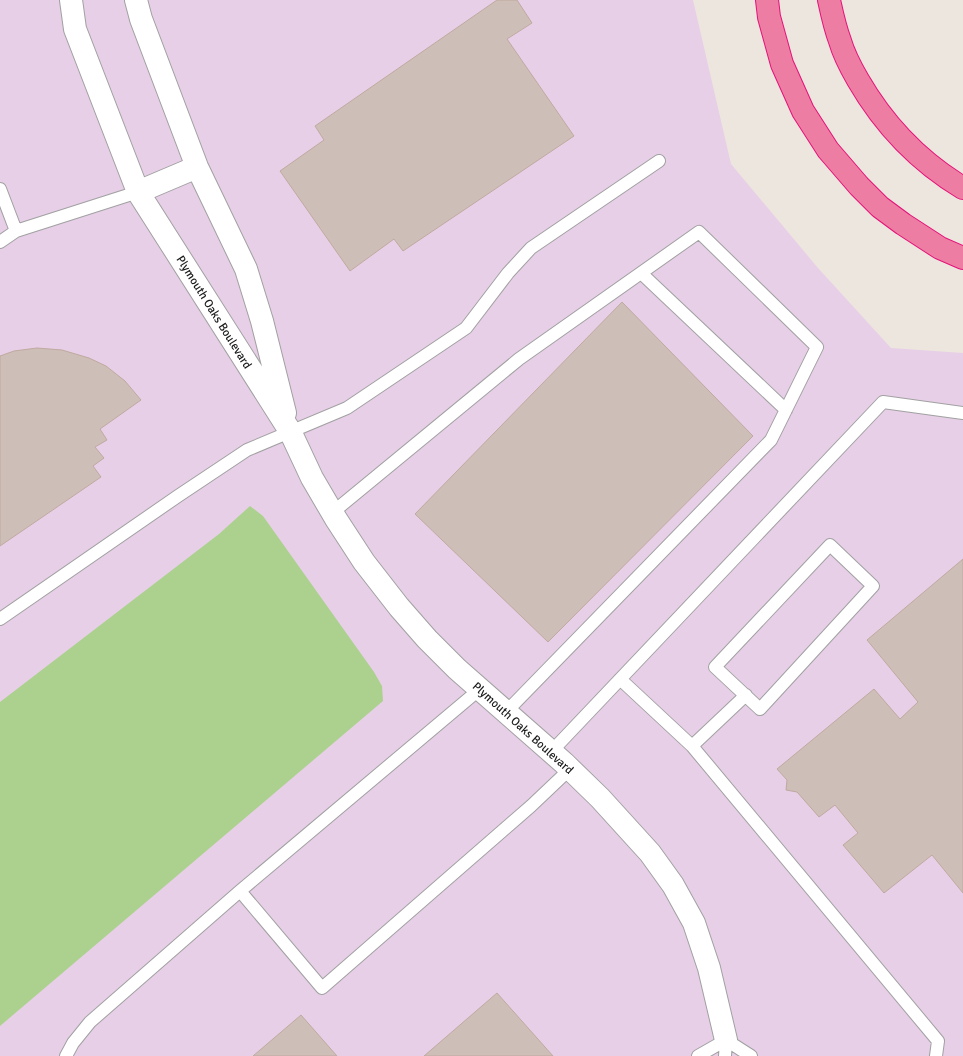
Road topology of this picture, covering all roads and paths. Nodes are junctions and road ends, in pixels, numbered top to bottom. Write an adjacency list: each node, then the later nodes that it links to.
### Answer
1 (71, 0): 9 (street, Plymouth Oaks Boulevard)
2 (136, 0): 6 (street, Plymouth Oaks Boulevard)
3 (767, 0): 12 (highway)
4 (829, 0): 7 (highway)
5 (659, 161): 16 (lane)
6 (197, 167): 9 (street); 16 (street, Plymouth Oaks Boulevard)
7 (963, 188)
8 (0, 189): 10 (lane)
9 (138, 192): 10 (lane); 16 (street, Plymouth Oaks Boulevard)
10 (16, 231): 11 (lane)
11 (0, 242)
12 (963, 258)
13 (642, 273): 14 (lane); 14 (lane); 17 (lane)
14 (786, 410): 22 (lane)
15 (963, 413): 19 (lane)
16 (290, 431): 17 (street, Plymouth Oaks Boulevard); 18 (lane)
17 (332, 513): 20 (street, Plymouth Oaks Boulevard)
18 (0, 620)
19 (620, 679): 23 (lane); 24 (lane)
20 (480, 689): 22 (street, Plymouth Oaks Boulevard); 26 (lane)
21 (746, 695): 21 (lane); 23 (lane)
22 (506, 712): 24 (street, Plymouth Oaks Boulevard)
23 (692, 746): 31 (lane)
24 (551, 752): 25 (street, Plymouth Oaks Boulevard)
25 (570, 769): 26 (lane); 27 (street, Plymouth Oaks Boulevard)
26 (240, 891): 28 (lane)
27 (725, 1048): 29 (lane); 30 (lane)
28 (66, 1056)
29 (698, 1056)
30 (751, 1056)
31 (936, 1056)

